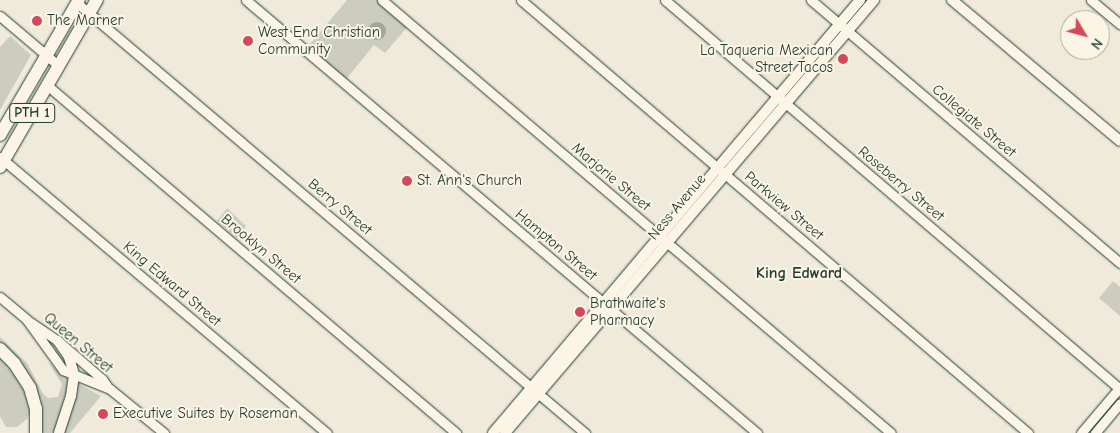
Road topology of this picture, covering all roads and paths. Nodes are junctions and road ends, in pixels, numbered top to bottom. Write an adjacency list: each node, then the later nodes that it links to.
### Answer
1 (98, 0): 12 (highway, PTH 1)
2 (246, 0): 27 (street, Hampton Street)
3 (382, 0): 24 (street, Marjorie Street)
4 (521, 0): 23 (street, Parkview Street)
5 (665, 0): 19 (street, Roseberry Street)
6 (811, 0): 15 (street, Collegiate Street)
7 (860, 0): 15 (main road, Ness Avenue)
8 (874, 0): 15 (main road, Ness Avenue)
9 (952, 0): 21 (main road)
10 (1092, 0): 14 (street)
11 (78, 2): 12 (street, Berry Street); 16 (highway, PTH 1)
12 (90, 14): 17 (highway, PTH 1); 34 (street, Berry Street)
13 (0, 16): 16 (street)
14 (1120, 24)
15 (844, 28): 19 (main road, Ness Avenue); 25 (street, Collegiate Street)
16 (46, 55): 17 (street); 20 (highway, PTH 1)
17 (59, 66): 18 (highway, PTH 1)
18 (48, 86): 22 (highway, PTH 1); 40 (street, Brooklyn Street)
19 (782, 100): 23 (main road, Ness Avenue); 32 (street, Roseberry Street)
20 (0, 136)
21 (1120, 141)
22 (1, 161): 39 (street, King Edward Street)
23 (721, 171): 24 (main road, Ness Avenue); 46 (street, Parkview Street)
24 (663, 239): 27 (main road, Ness Avenue); 45 (street, Marjorie Street)
25 (1120, 263)
26 (0, 297): 28 (street, Queen Street)
27 (607, 306): 34 (main road, Ness Avenue); 44 (street, Hampton Street)
28 (27, 320): 29 (street, Queen Street); 31 (street, Queen Street)
29 (58, 341): 31 (main road); 33 (street, Queen Street)
30 (0, 349): 36 (highway)
31 (74, 375): 33 (street, Queen Street); 37 (main road)
32 (1120, 388): 47 (street)
33 (110, 389): 38 (street, Queen Street)
34 (535, 391): 41 (main road, Ness Avenue); 42 (main road, Ness Avenue); 43 (street, Berry Street)
35 (1120, 403): 48 (street)
36 (36, 433)
37 (59, 433)
38 (164, 433)
39 (327, 433)
40 (456, 433)
41 (493, 433)
42 (505, 433)
43 (584, 433)
44 (756, 433)
45 (891, 433)
46 (1028, 433)
47 (1081, 433)
48 (1095, 433)

